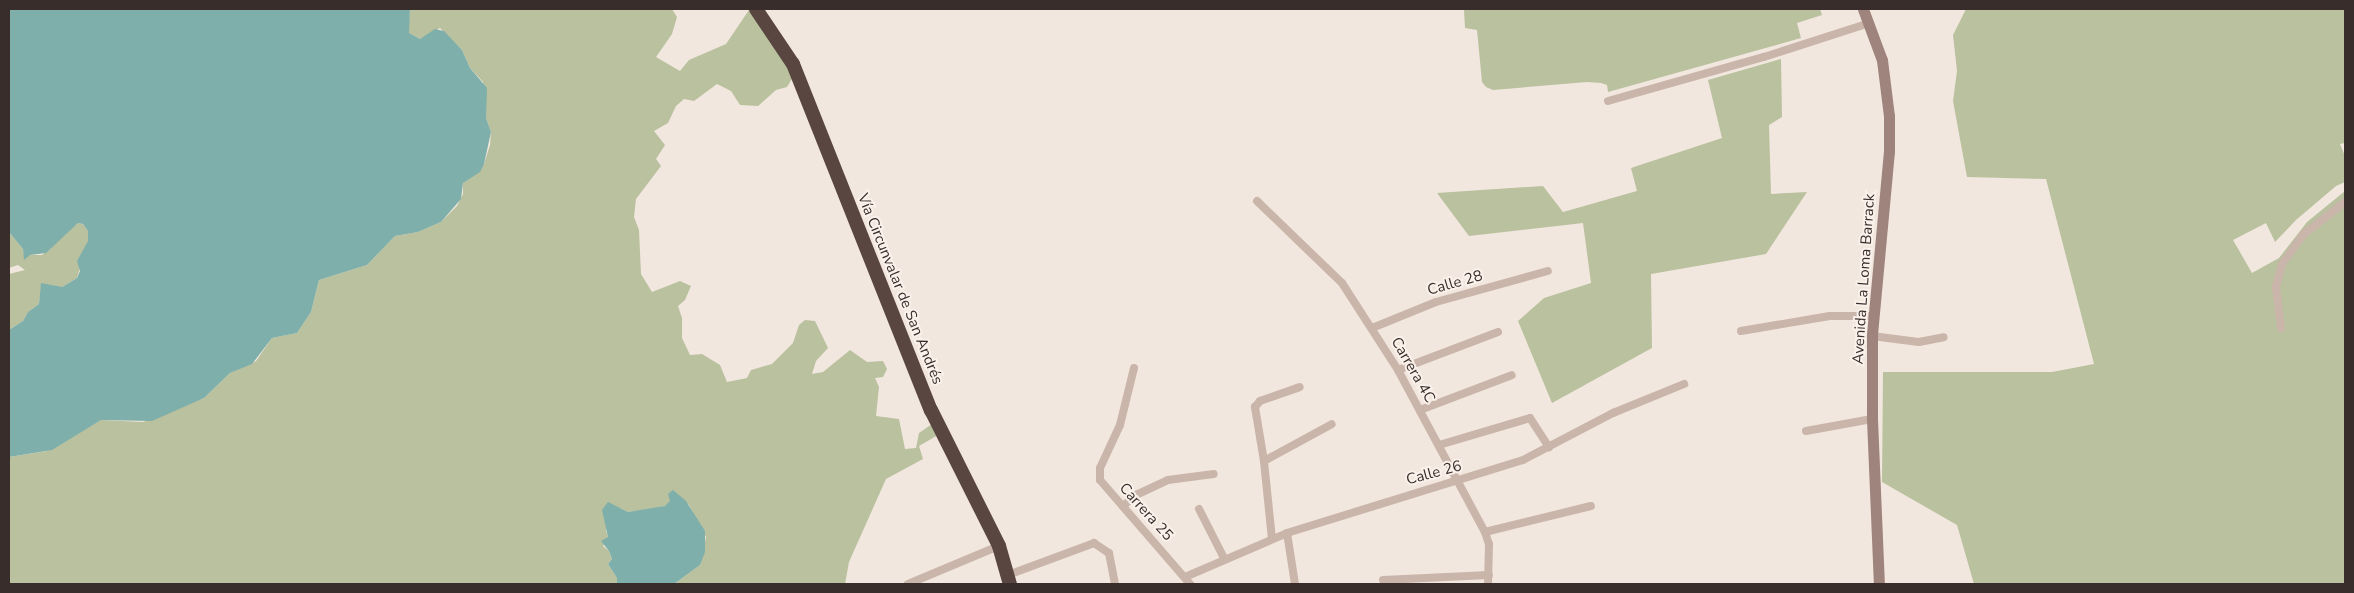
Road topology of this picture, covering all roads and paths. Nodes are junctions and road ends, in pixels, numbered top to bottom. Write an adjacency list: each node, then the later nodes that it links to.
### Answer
1 (756, 9): 35 (highway, Vía Circunvalar de San Andrés)
2 (1863, 9): 3 (main road, Avenida La Loma Barrack)
3 (1869, 23): 4 (street); 8 (main road, Avenida La Loma Barrack)
4 (1608, 101)
5 (1257, 202): 9 (street, Carrera 4C)
6 (2345, 202): 10 (street)
7 (1548, 271): 9 (street, Calle 28)
8 (1873, 316): 11 (street); 13 (main road, Avenida La Loma Barrack)
9 (1372, 328): 16 (street, Carrera 4C)
10 (2281, 328)
11 (1741, 331)
12 (1498, 332): 16 (street)
13 (1872, 336): 14 (street); 21 (main road, Avenida La Loma Barrack)
14 (1944, 337)
15 (1134, 368): 29 (street, Carrera 25)
16 (1398, 370): 20 (street, Carrera 4C)
17 (1512, 375): 20 (street)
18 (1684, 384): 25 (street, Calle 26)
19 (1300, 387): 26 (street)
20 (1420, 410): 24 (street, Carrera 4C)
21 (1872, 420): 23 (street); 46 (main road, Avenida La Loma Barrack)
22 (1332, 424): 26 (street)
23 (1806, 431)
24 (1439, 445): 25 (street); 28 (street, Carrera 4C)
25 (1549, 447): 28 (street, Calle 26)
26 (1264, 461): 34 (street)
27 (1214, 474): 29 (street)
28 (1458, 482): 32 (street, Carrera 4C); 33 (street, Calle 26)
29 (1123, 506): 38 (street, Carrera 25)
30 (1591, 506): 32 (street)
31 (1199, 509): 36 (street)
32 (1485, 532): 37 (street, Carrera 4C)
33 (1287, 533): 34 (street, Calle 26); 44 (street)
34 (1272, 539): 36 (street, Calle 26)
35 (999, 546): 39 (highway, Vía Circunvalar de San Andrés); 41 (street)
36 (1224, 558): 38 (street, Calle 26)
37 (1488, 575): 40 (street); 45 (street, Carrera 4C)
38 (1185, 577): 43 (street, Carrera 25)
39 (1009, 580): 42 (street)
40 (1383, 580)
41 (908, 584)
42 (1115, 584)
43 (1190, 584)
44 (1295, 584)
45 (1488, 584)
46 (1879, 584)

